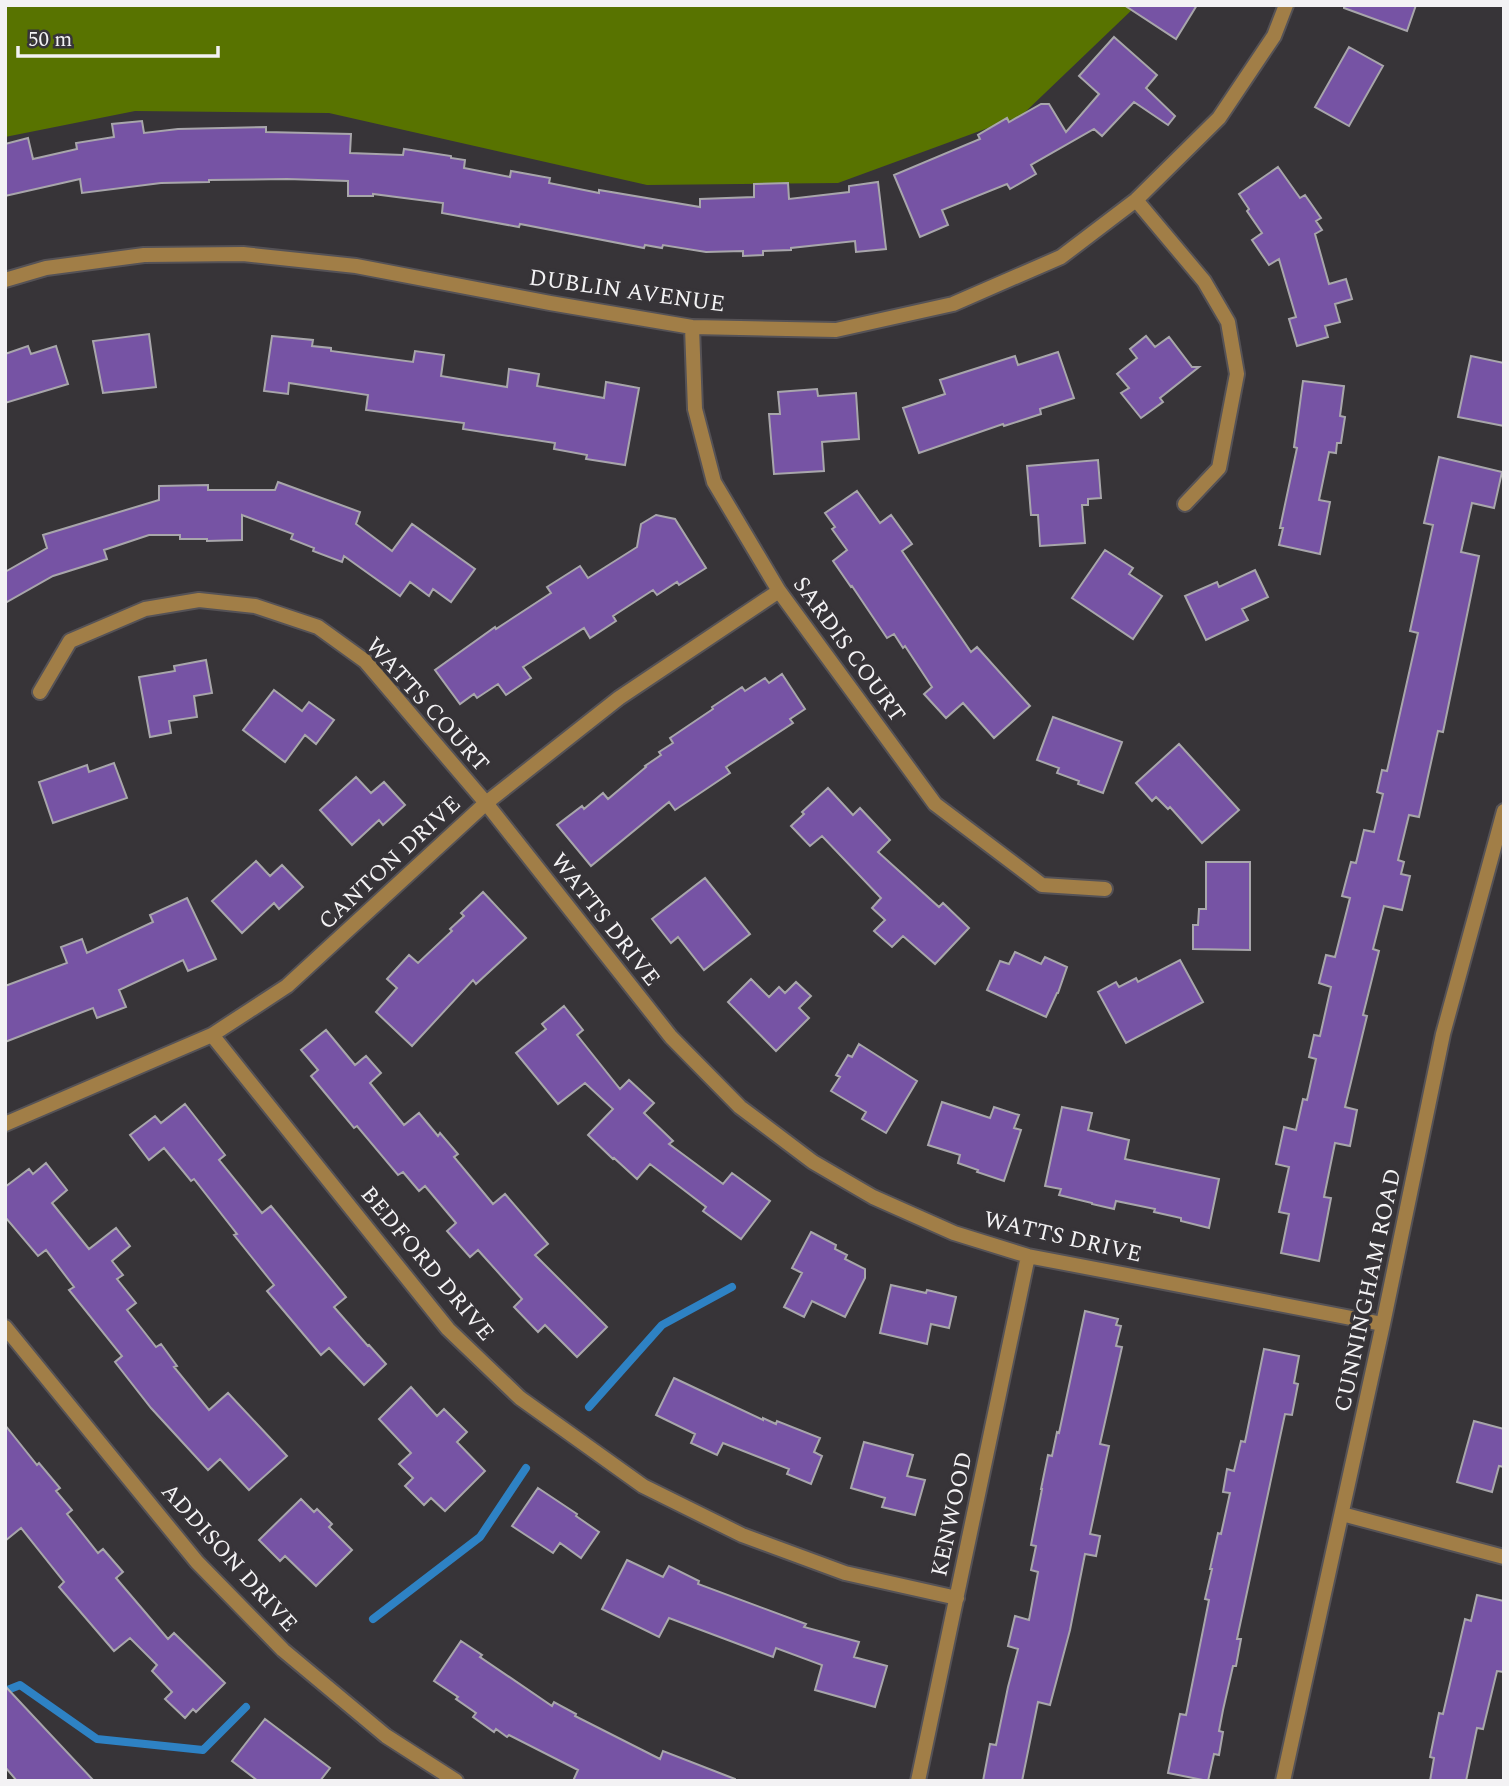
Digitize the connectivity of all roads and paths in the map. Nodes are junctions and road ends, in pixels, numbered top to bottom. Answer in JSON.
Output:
{"nodes":[{"id":1,"x":1286,"y":5,"type":"edge"},
{"id":2,"x":1136,"y":200,"type":"junction"},
{"id":3,"x":5,"y":280,"type":"edge"},
{"id":4,"x":692,"y":327,"type":"junction"},
{"id":5,"x":1185,"y":504,"type":"dead end"},
{"id":6,"x":779,"y":591,"type":"junction"},
{"id":7,"x":40,"y":692,"type":"dead end"},
{"id":8,"x":486,"y":803,"type":"junction"},
{"id":9,"x":1504,"y":811,"type":"edge"},
{"id":10,"x":1105,"y":889,"type":"dead end"},
{"id":11,"x":212,"y":1035,"type":"junction"},
{"id":12,"x":5,"y":1124,"type":"edge"},
{"id":13,"x":1028,"y":1256,"type":"junction"},
{"id":14,"x":1383,"y":1324,"type":"junction"},
{"id":15,"x":5,"y":1327,"type":"edge"},
{"id":16,"x":1342,"y":1514,"type":"junction"},
{"id":17,"x":1504,"y":1557,"type":"edge"},
{"id":18,"x":957,"y":1598,"type":"junction"},
{"id":19,"x":456,"y":1781,"type":"edge"},
{"id":20,"x":918,"y":1781,"type":"edge"},
{"id":21,"x":1283,"y":1781,"type":"edge"}],
"edges":[{"from":1,"to":2,"type":"street","name":"DUBLIN AVENUE"},
{"from":2,"to":4,"type":"street","name":"DUBLIN AVENUE"},
{"from":2,"to":5,"type":"street"},
{"from":3,"to":4,"type":"street","name":"DUBLIN AVENUE"},
{"from":4,"to":6,"type":"street","name":"SARDIS COURT"},
{"from":6,"to":8,"type":"street","name":"CANTON DRIVE"},
{"from":6,"to":10,"type":"street","name":"SARDIS COURT"},
{"from":7,"to":8,"type":"street","name":"WATTS COURT"},
{"from":8,"to":11,"type":"street","name":"CANTON DRIVE"},
{"from":8,"to":13,"type":"street","name":"WATTS DRIVE"},
{"from":9,"to":14,"type":"street","name":"CUNNINGHAM ROAD"},
{"from":11,"to":12,"type":"street","name":"CANTON DRIVE"},
{"from":11,"to":18,"type":"street","name":"BEDFORD DRIVE"},
{"from":13,"to":14,"type":"street","name":"WATTS DRIVE"},
{"from":13,"to":18,"type":"street","name":"KENWOOD"},
{"from":14,"to":16,"type":"street","name":"CUNNINGHAM ROAD"},
{"from":15,"to":19,"type":"street","name":"ADDISON DRIVE"},
{"from":16,"to":17,"type":"street"},
{"from":16,"to":21,"type":"street","name":"CUNNINGHAM ROAD"},
{"from":18,"to":20,"type":"street","name":"KENWOOD"}]}
